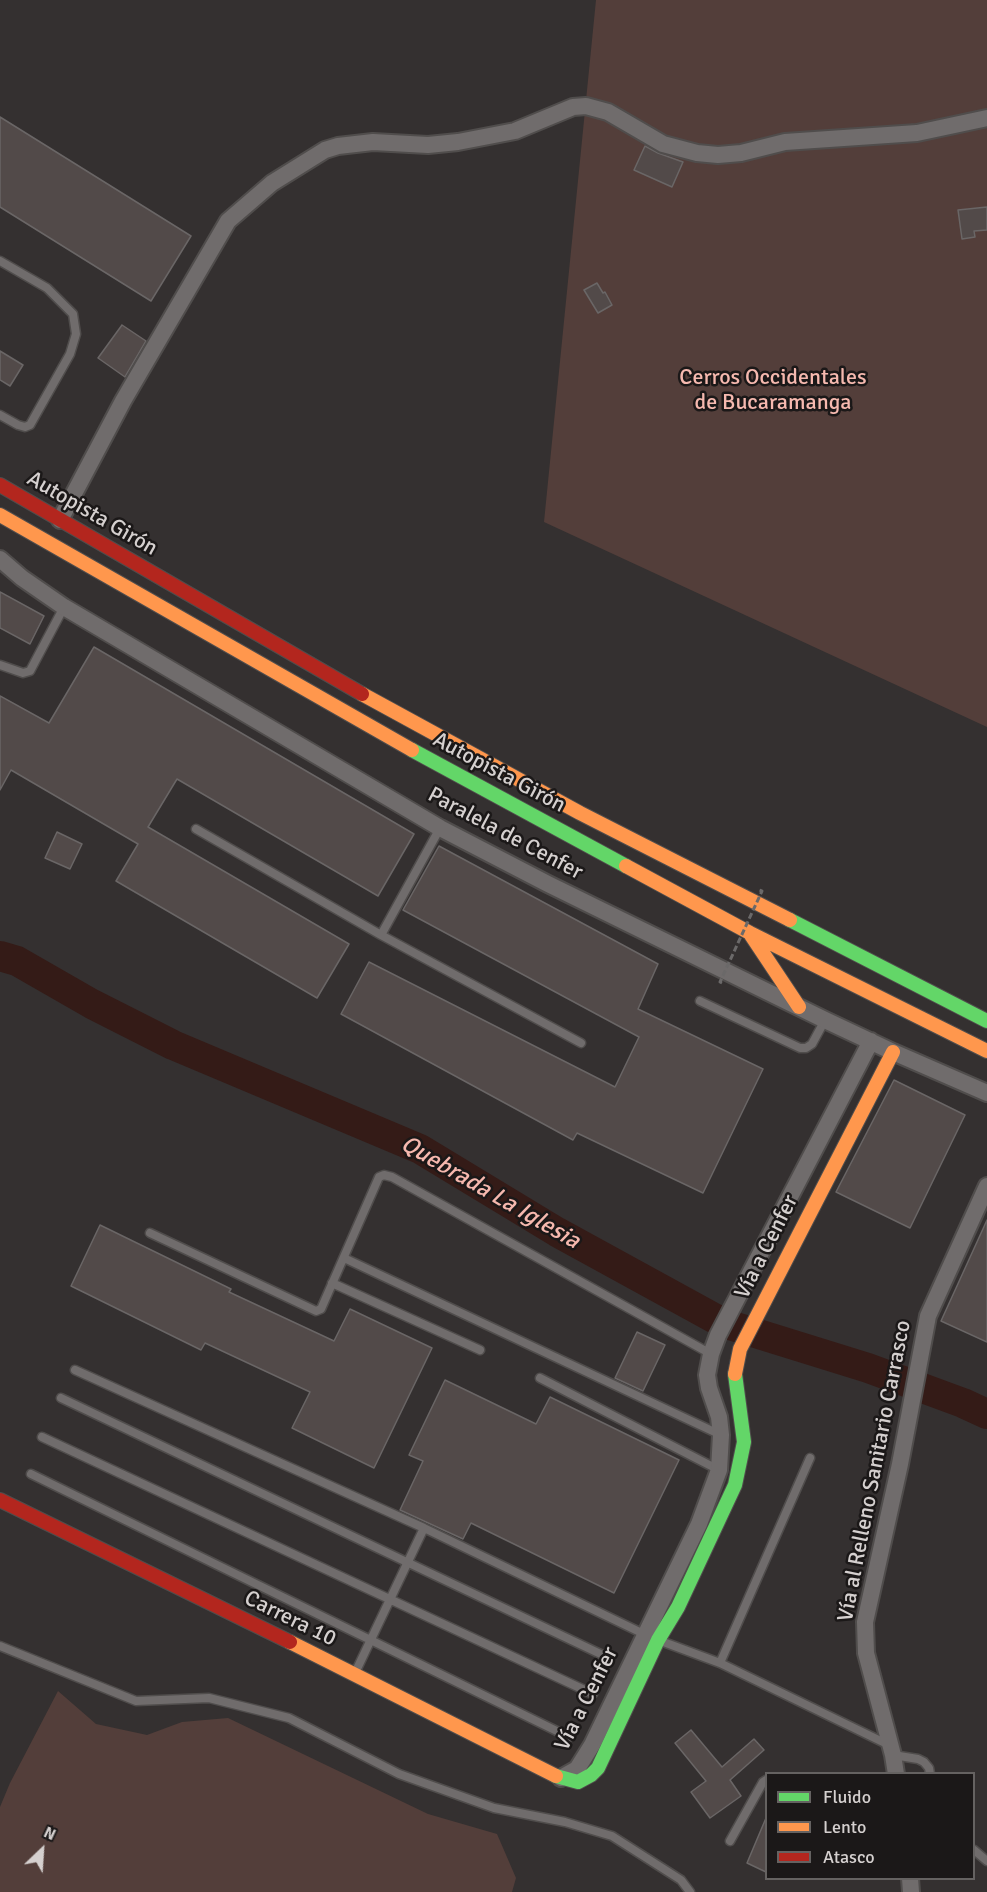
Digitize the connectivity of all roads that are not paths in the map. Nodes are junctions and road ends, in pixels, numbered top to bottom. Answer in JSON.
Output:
{"nodes":[{"id":1,"x":987,"y":118,"type":"edge"},
{"id":2,"x":0,"y":261,"type":"edge"},
{"id":3,"x":0,"y":415,"type":"edge"},
{"id":4,"x":0,"y":485,"type":"edge"},
{"id":5,"x":0,"y":514,"type":"edge"},
{"id":6,"x":60,"y":520,"type":"junction"},
{"id":7,"x":0,"y":559,"type":"edge"},
{"id":8,"x":0,"y":567,"type":"edge"},
{"id":9,"x":22,"y":578,"type":"junction"},
{"id":10,"x":64,"y":607,"type":"junction"},
{"id":11,"x":0,"y":665,"type":"edge"},
{"id":12,"x":440,"y":828,"type":"junction"},
{"id":13,"x":196,"y":829,"type":"dead end"},
{"id":14,"x":750,"y":933,"type":"junction"},
{"id":15,"x":381,"y":935,"type":"junction"},
{"id":16,"x":700,"y":1001,"type":"dead end"},
{"id":17,"x":799,"y":1007,"type":"junction"},
{"id":18,"x":825,"y":1020,"type":"junction"},
{"id":19,"x":987,"y":1021,"type":"edge"},
{"id":20,"x":871,"y":1041,"type":"junction"},
{"id":21,"x":581,"y":1043,"type":"dead end"},
{"id":22,"x":987,"y":1051,"type":"edge"},
{"id":23,"x":893,"y":1052,"type":"junction"},
{"id":24,"x":987,"y":1093,"type":"edge"},
{"id":25,"x":987,"y":1186,"type":"edge"},
{"id":26,"x":150,"y":1233,"type":"dead end"},
{"id":27,"x":344,"y":1258,"type":"junction"},
{"id":28,"x":332,"y":1283,"type":"junction"},
{"id":29,"x":480,"y":1350,"type":"dead end"},
{"id":30,"x":711,"y":1354,"type":"junction"},
{"id":31,"x":75,"y":1370,"type":"dead end"},
{"id":32,"x":540,"y":1378,"type":"dead end"},
{"id":33,"x":61,"y":1398,"type":"dead end"},
{"id":34,"x":721,"y":1435,"type":"junction"},
{"id":35,"x":42,"y":1437,"type":"dead end"},
{"id":36,"x":810,"y":1458,"type":"dead end"},
{"id":37,"x":719,"y":1470,"type":"junction"},
{"id":38,"x":32,"y":1474,"type":"dead end"},
{"id":39,"x":0,"y":1500,"type":"edge"},
{"id":40,"x":424,"y":1528,"type":"junction"},
{"id":41,"x":407,"y":1561,"type":"junction"},
{"id":42,"x":390,"y":1598,"type":"junction"},
{"id":43,"x":651,"y":1637,"type":"junction"},
{"id":44,"x":370,"y":1640,"type":"junction"},
{"id":45,"x":0,"y":1646,"type":"edge"},
{"id":46,"x":609,"y":1658,"type":"dead end"},
{"id":47,"x":720,"y":1663,"type":"junction"},
{"id":48,"x":355,"y":1674,"type":"junction"},
{"id":49,"x":593,"y":1694,"type":"dead end"},
{"id":50,"x":569,"y":1737,"type":"dead end"},
{"id":51,"x":892,"y":1750,"type":"junction"},
{"id":52,"x":896,"y":1772,"type":"edge"},
{"id":53,"x":930,"y":1772,"type":"edge"},
{"id":54,"x":561,"y":1778,"type":"joint"},
{"id":55,"x":765,"y":1781,"type":"edge"},
{"id":56,"x":730,"y":1841,"type":"dead end"},
{"id":57,"x":975,"y":1851,"type":"edge"},
{"id":58,"x":987,"y":1861,"type":"edge"},
{"id":59,"x":690,"y":1892,"type":"edge"}],
"edges":[{"from":1,"to":6,"type":"street"},
{"from":2,"to":3,"type":"lane"},
{"from":4,"to":6,"type":"main road","name":"Autopista Girón"},
{"from":5,"to":14,"type":"main road","name":"Autopista Girón"},
{"from":6,"to":19,"type":"main road","name":"Autopista Girón"},
{"from":7,"to":9,"type":"street","name":"Paralela de Cenfer"},
{"from":8,"to":9,"type":"lane","name":"Paralela de Cenfer"},
{"from":9,"to":10,"type":"street","name":"Paralela de Cenfer"},
{"from":10,"to":11,"type":"lane"},
{"from":10,"to":12,"type":"street","name":"Paralela de Cenfer"},
{"from":12,"to":15,"type":"lane"},
{"from":12,"to":17,"type":"street","name":"Paralela de Cenfer"},
{"from":13,"to":15,"type":"lane"},
{"from":14,"to":17,"type":"main road"},
{"from":14,"to":22,"type":"main road","name":"Autopista Girón"},
{"from":15,"to":21,"type":"lane"},
{"from":16,"to":18,"type":"lane"},
{"from":17,"to":18,"type":"street","name":"Paralela de Cenfer"},
{"from":18,"to":20,"type":"street","name":"Paralela de Cenfer"},
{"from":20,"to":23,"type":"street","name":"Paralela de Cenfer"},
{"from":20,"to":30,"type":"street","name":"Vía a Cenfer"},
{"from":23,"to":24,"type":"street","name":"Paralela de Cenfer"},
{"from":23,"to":43,"type":"main road","name":"Vía a Cenfer"},
{"from":25,"to":51,"type":"street","name":"Vía al Relleno Sanitario Carrasco"},
{"from":26,"to":28,"type":"lane"},
{"from":27,"to":28,"type":"lane"},
{"from":27,"to":30,"type":"lane"},
{"from":27,"to":34,"type":"lane"},
{"from":28,"to":29,"type":"lane"},
{"from":30,"to":34,"type":"street","name":"Vía a Cenfer"},
{"from":31,"to":40,"type":"lane"},
{"from":32,"to":37,"type":"lane"},
{"from":33,"to":41,"type":"lane"},
{"from":34,"to":37,"type":"street","name":"Vía a Cenfer"},
{"from":35,"to":42,"type":"lane"},
{"from":36,"to":47,"type":"lane"},
{"from":37,"to":43,"type":"street","name":"Vía a Cenfer"},
{"from":38,"to":44,"type":"lane"},
{"from":39,"to":48,"type":"main road","name":"Carrera 10"},
{"from":40,"to":41,"type":"lane"},
{"from":40,"to":43,"type":"lane"},
{"from":41,"to":42,"type":"lane"},
{"from":41,"to":46,"type":"lane"},
{"from":42,"to":44,"type":"lane"},
{"from":42,"to":49,"type":"lane"},
{"from":43,"to":47,"type":"lane"},
{"from":43,"to":54,"type":"street","name":"Vía a Cenfer"},
{"from":44,"to":48,"type":"lane"},
{"from":44,"to":50,"type":"lane"},
{"from":45,"to":59,"type":"lane"},
{"from":47,"to":51,"type":"lane"},
{"from":48,"to":54,"type":"main road","name":"Carrera 10"},
{"from":51,"to":52,"type":"street","name":"Vía al Relleno Sanitario Carrasco"},
{"from":51,"to":53,"type":"lane"},
{"from":55,"to":56,"type":"lane"},
{"from":57,"to":58,"type":"lane"}]}
